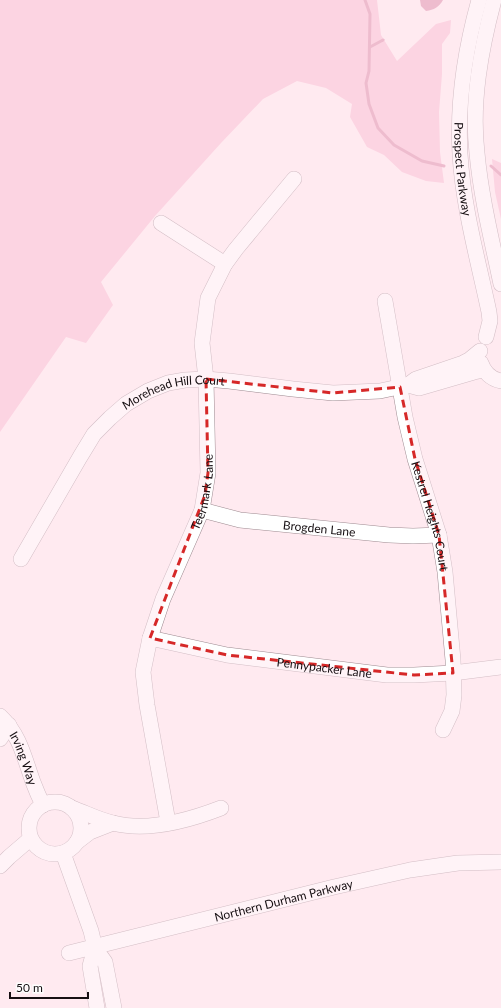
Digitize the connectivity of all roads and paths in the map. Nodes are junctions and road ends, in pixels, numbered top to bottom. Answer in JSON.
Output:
{"nodes":[{"id":1,"x":479,"y":0,"type":"edge"},
{"id":2,"x":494,"y":0,"type":"edge"},
{"id":3,"x":294,"y":179,"type":"dead end"},
{"id":4,"x":161,"y":223,"type":"dead end"},
{"id":5,"x":225,"y":264,"type":"junction"},
{"id":6,"x":501,"y":284,"type":"edge"},
{"id":7,"x":385,"y":301,"type":"dead end"},
{"id":8,"x":501,"y":328,"type":"edge"},
{"id":9,"x":483,"y":344,"type":"junction"},
{"id":10,"x":484,"y":370,"type":"junction"},
{"id":11,"x":206,"y":379,"type":"junction"},
{"id":12,"x":500,"y":382,"type":"edge"},
{"id":13,"x":404,"y":386,"type":"junction"},
{"id":14,"x":202,"y":510,"type":"junction"},
{"id":15,"x":439,"y":535,"type":"junction"},
{"id":16,"x":21,"y":559,"type":"dead end"},
{"id":17,"x":150,"y":638,"type":"junction"},
{"id":18,"x":501,"y":667,"type":"edge"},
{"id":19,"x":453,"y":673,"type":"junction"},
{"id":20,"x":5,"y":720,"type":"edge"},
{"id":21,"x":443,"y":730,"type":"dead end"},
{"id":22,"x":0,"y":739,"type":"edge"},
{"id":23,"x":43,"y":805,"type":"junction"},
{"id":24,"x":72,"y":808,"type":"junction"},
{"id":25,"x":221,"y":808,"type":"dead end"},
{"id":26,"x":168,"y":822,"type":"junction"},
{"id":27,"x":112,"y":824,"type":"junction"},
{"id":28,"x":30,"y":839,"type":"junction"},
{"id":29,"x":77,"y":842,"type":"junction"},
{"id":30,"x":63,"y":853,"type":"junction"},
{"id":31,"x":501,"y":862,"type":"edge"},
{"id":32,"x":0,"y":866,"type":"edge"},
{"id":33,"x":95,"y":948,"type":"junction"},
{"id":34,"x":69,"y":953,"type":"dead end"},
{"id":35,"x":97,"y":1008,"type":"edge"},
{"id":36,"x":114,"y":1008,"type":"edge"}],
"edges":[{"from":1,"to":9,"type":"street","name":"Prospect Parkway"},
{"from":2,"to":6,"type":"street","name":"Prospect Parkway"},
{"from":3,"to":5,"type":"street","name":"Teermark Lane"},
{"from":4,"to":5,"type":"street"},
{"from":5,"to":11,"type":"street","name":"Teermark Lane"},
{"from":7,"to":13,"type":"street","name":"Kestrel Heights Court"},
{"from":8,"to":9,"type":"street"},
{"from":9,"to":10,"type":"street","name":"Prospect Parkway"},
{"from":9,"to":13,"type":"street","name":"Morehead Hill Court"},
{"from":10,"to":12,"type":"street"},
{"from":10,"to":13,"type":"street","name":"Morehead Hill Court"},
{"from":11,"to":13,"type":"street","name":"Morehead Hill Court"},
{"from":11,"to":14,"type":"street","name":"Teermark Lane"},
{"from":11,"to":16,"type":"street","name":"Morehead Hill Court"},
{"from":13,"to":15,"type":"street","name":"Kestrel Heights Court"},
{"from":14,"to":15,"type":"street","name":"Brogden Lane"},
{"from":14,"to":17,"type":"street","name":"Teermark Lane"},
{"from":15,"to":19,"type":"street","name":"Kestrel Heights Court"},
{"from":17,"to":19,"type":"street","name":"Pennypacker Lane"},
{"from":17,"to":26,"type":"street","name":"Teermark Lane"},
{"from":18,"to":19,"type":"street","name":"Pennypacker Lane"},
{"from":19,"to":21,"type":"street","name":"Kestrel Heights Court"},
{"from":20,"to":22,"type":"street"},
{"from":20,"to":23,"type":"street","name":"Irving Way"},
{"from":23,"to":24,"type":"street"},
{"from":23,"to":28,"type":"street"},
{"from":24,"to":27,"type":"street"},
{"from":24,"to":29,"type":"street"},
{"from":25,"to":26,"type":"street"},
{"from":26,"to":27,"type":"street"},
{"from":27,"to":29,"type":"street"},
{"from":28,"to":30,"type":"street"},
{"from":28,"to":32,"type":"street"},
{"from":29,"to":30,"type":"street"},
{"from":30,"to":33,"type":"street"},
{"from":31,"to":33,"type":"street","name":"Northern Durham Parkway"},
{"from":33,"to":34,"type":"street","name":"Northern Durham Parkway"},
{"from":33,"to":35,"type":"street"},
{"from":33,"to":36,"type":"street"}]}
